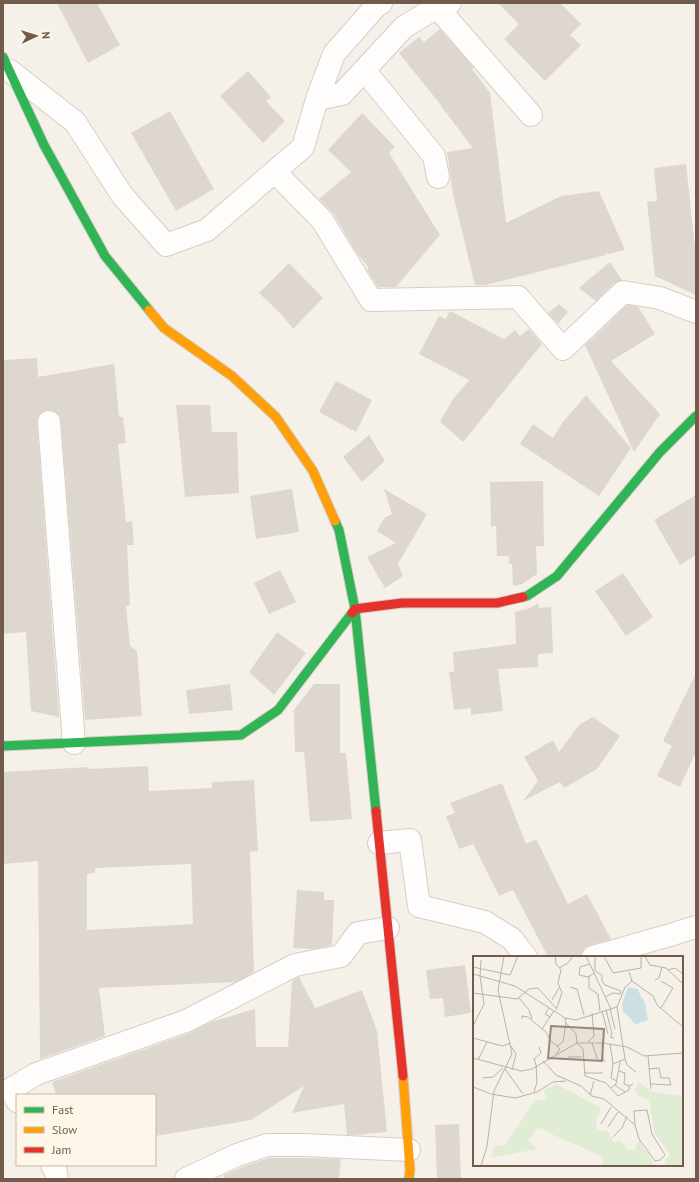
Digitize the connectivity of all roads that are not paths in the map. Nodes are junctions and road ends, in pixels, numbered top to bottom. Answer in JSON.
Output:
{"nodes":[{"id":1,"x":381,"y":3,"type":"edge"},
{"id":2,"x":444,"y":5,"type":"edge"},
{"id":3,"x":6,"y":64,"type":"edge"},
{"id":4,"x":364,"y":70,"type":"junction"},
{"id":5,"x":317,"y":99,"type":"junction"},
{"id":6,"x":532,"y":115,"type":"dead end"},
{"id":7,"x":276,"y":172,"type":"junction"},
{"id":8,"x":438,"y":177,"type":"dead end"},
{"id":9,"x":696,"y":312,"type":"edge"},
{"id":10,"x":696,"y":416,"type":"edge"},
{"id":11,"x":49,"y":422,"type":"dead end"},
{"id":12,"x":355,"y":609,"type":"junction"},
{"id":13,"x":74,"y":743,"type":"junction"},
{"id":14,"x":3,"y":746,"type":"edge"},
{"id":15,"x":379,"y":844,"type":"junction"},
{"id":16,"x":696,"y":927,"type":"edge"},
{"id":17,"x":388,"y":928,"type":"junction"},
{"id":18,"x":525,"y":956,"type":"edge"},
{"id":19,"x":596,"y":956,"type":"edge"},
{"id":20,"x":16,"y":1099,"type":"edge"},
{"id":21,"x":409,"y":1150,"type":"junction"},
{"id":22,"x":53,"y":1166,"type":"edge"},
{"id":23,"x":57,"y":1179,"type":"edge"},
{"id":24,"x":186,"y":1179,"type":"edge"},
{"id":25,"x":408,"y":1179,"type":"edge"}],
"edges":[{"from":1,"to":5,"type":"street"},
{"from":2,"to":4,"type":"street"},
{"from":2,"to":6,"type":"street"},
{"from":3,"to":7,"type":"street"},
{"from":3,"to":12,"type":"street"},
{"from":4,"to":5,"type":"street"},
{"from":4,"to":8,"type":"street"},
{"from":5,"to":7,"type":"street"},
{"from":7,"to":9,"type":"street"},
{"from":10,"to":12,"type":"street"},
{"from":11,"to":13,"type":"street"},
{"from":12,"to":13,"type":"street"},
{"from":12,"to":15,"type":"street"},
{"from":13,"to":14,"type":"street"},
{"from":15,"to":17,"type":"street"},
{"from":15,"to":18,"type":"street"},
{"from":16,"to":19,"type":"street"},
{"from":17,"to":20,"type":"street"},
{"from":17,"to":21,"type":"street"},
{"from":21,"to":24,"type":"street"},
{"from":21,"to":25,"type":"street"},
{"from":22,"to":23,"type":"street"}]}
